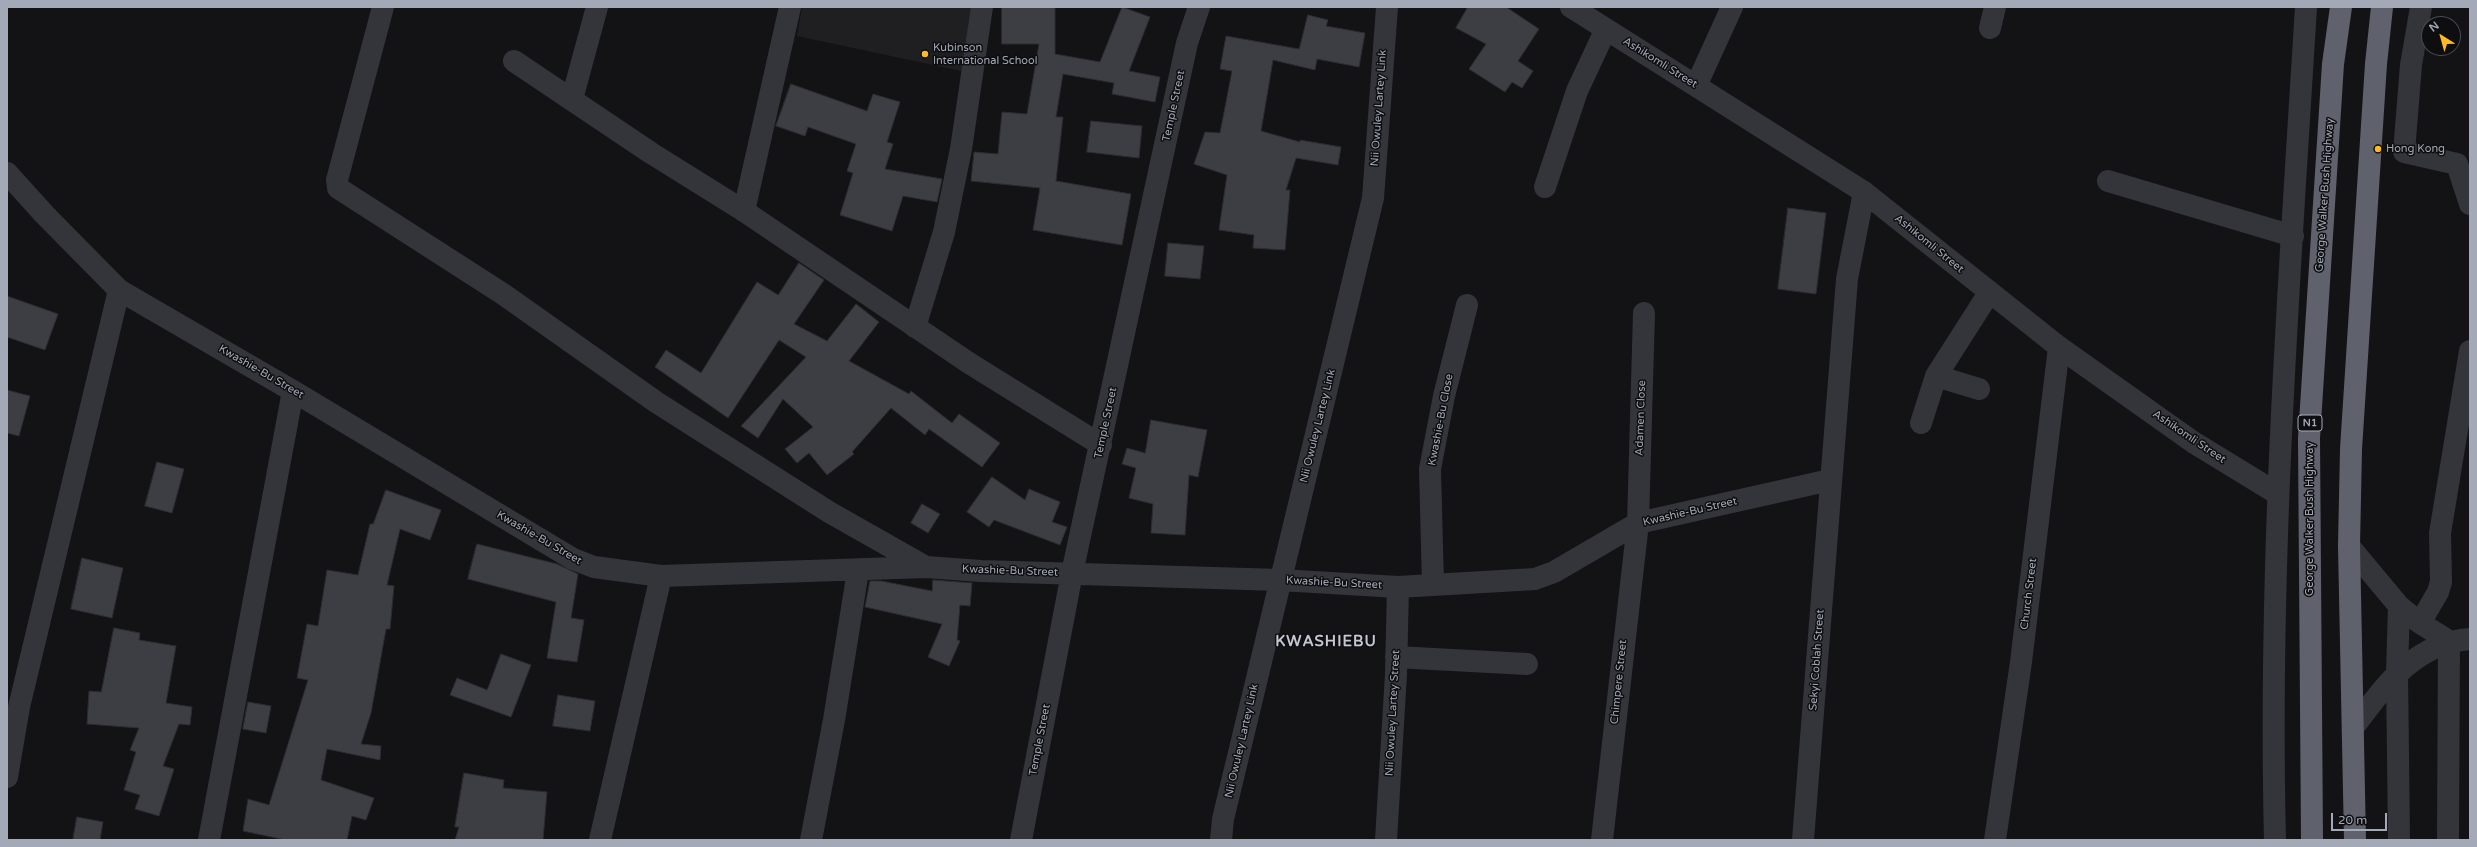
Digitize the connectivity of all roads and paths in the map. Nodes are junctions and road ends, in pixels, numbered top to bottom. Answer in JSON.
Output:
{"nodes":[{"id":1,"x":383,"y":7,"type":"edge"},
{"id":2,"x":597,"y":7,"type":"edge"},
{"id":3,"x":790,"y":7,"type":"edge"},
{"id":4,"x":982,"y":7,"type":"edge"},
{"id":5,"x":1198,"y":7,"type":"edge"},
{"id":6,"x":1387,"y":7,"type":"edge"},
{"id":7,"x":1571,"y":7,"type":"edge"},
{"id":8,"x":1732,"y":7,"type":"edge"},
{"id":9,"x":1995,"y":7,"type":"edge"},
{"id":10,"x":2306,"y":7,"type":"edge"},
{"id":11,"x":2341,"y":7,"type":"edge"},
{"id":12,"x":2382,"y":7,"type":"edge"},
{"id":13,"x":2421,"y":7,"type":"edge"},
{"id":14,"x":1990,"y":28,"type":"dead end"},
{"id":15,"x":1606,"y":29,"type":"junction"},
{"id":16,"x":514,"y":61,"type":"dead end"},
{"id":17,"x":1696,"y":86,"type":"junction"},
{"id":18,"x":572,"y":99,"type":"junction"},
{"id":19,"x":7,"y":173,"type":"edge"},
{"id":20,"x":2108,"y":181,"type":"dead end"},
{"id":21,"x":2468,"y":186,"type":"edge"},
{"id":22,"x":1545,"y":187,"type":"dead end"},
{"id":23,"x":1864,"y":192,"type":"junction"},
{"id":24,"x":744,"y":211,"type":"junction"},
{"id":25,"x":2293,"y":236,"type":"junction"},
{"id":26,"x":119,"y":290,"type":"junction"},
{"id":27,"x":1989,"y":293,"type":"junction"},
{"id":28,"x":1466,"y":305,"type":"dead end"},
{"id":29,"x":1644,"y":313,"type":"dead end"},
{"id":30,"x":915,"y":328,"type":"junction"},
{"id":31,"x":2059,"y":347,"type":"junction"},
{"id":32,"x":2470,"y":351,"type":"edge"},
{"id":33,"x":1936,"y":376,"type":"junction"},
{"id":34,"x":1979,"y":389,"type":"dead end"},
{"id":35,"x":293,"y":391,"type":"junction"},
{"id":36,"x":1921,"y":423,"type":"dead end"},
{"id":37,"x":1101,"y":445,"type":"junction"},
{"id":38,"x":1830,"y":480,"type":"junction"},
{"id":39,"x":2278,"y":494,"type":"junction"},
{"id":40,"x":1638,"y":523,"type":"junction"},
{"id":41,"x":2349,"y":546,"type":"junction"},
{"id":42,"x":926,"y":567,"type":"junction"},
{"id":43,"x":858,"y":570,"type":"junction"},
{"id":44,"x":1072,"y":573,"type":"junction"},
{"id":45,"x":661,"y":576,"type":"junction"},
{"id":46,"x":1280,"y":580,"type":"junction"},
{"id":47,"x":1433,"y":585,"type":"junction"},
{"id":48,"x":1398,"y":587,"type":"junction"},
{"id":49,"x":2399,"y":606,"type":"junction"},
{"id":50,"x":2420,"y":623,"type":"junction"},
{"id":51,"x":2460,"y":640,"type":"edge"},
{"id":52,"x":1396,"y":657,"type":"junction"},
{"id":53,"x":1527,"y":664,"type":"dead end"},
{"id":54,"x":2397,"y":672,"type":"junction"},
{"id":55,"x":2354,"y":728,"type":"junction"},
{"id":56,"x":7,"y":778,"type":"edge"},
{"id":57,"x":209,"y":840,"type":"edge"},
{"id":58,"x":600,"y":840,"type":"edge"},
{"id":59,"x":811,"y":840,"type":"edge"},
{"id":60,"x":1021,"y":840,"type":"edge"},
{"id":61,"x":1221,"y":840,"type":"edge"},
{"id":62,"x":1386,"y":840,"type":"edge"},
{"id":63,"x":1602,"y":840,"type":"edge"},
{"id":64,"x":1803,"y":840,"type":"edge"},
{"id":65,"x":1995,"y":840,"type":"edge"},
{"id":66,"x":2275,"y":840,"type":"edge"},
{"id":67,"x":2312,"y":840,"type":"edge"},
{"id":68,"x":2355,"y":840,"type":"edge"},
{"id":69,"x":2399,"y":840,"type":"edge"},
{"id":70,"x":2448,"y":840,"type":"edge"}],
"edges":[{"from":1,"to":42,"type":"street"},
{"from":2,"to":18,"type":"street"},
{"from":3,"to":24,"type":"street"},
{"from":4,"to":30,"type":"street"},
{"from":5,"to":37,"type":"street","name":"Temple Street"},
{"from":6,"to":46,"type":"street","name":"Nii Owuley Lartey Link"},
{"from":7,"to":15,"type":"street","name":"Ashikomli Street"},
{"from":8,"to":17,"type":"street"},
{"from":9,"to":14,"type":"street"},
{"from":10,"to":25,"type":"street"},
{"from":11,"to":67,"type":"highway","name":"George Walker Bush Highway","number":"N1"},
{"from":12,"to":41,"type":"highway"},
{"from":13,"to":21,"type":"street"},
{"from":15,"to":17,"type":"street","name":"Ashikomli Street"},
{"from":15,"to":22,"type":"street"},
{"from":16,"to":18,"type":"street"},
{"from":17,"to":23,"type":"street","name":"Ashikomli Street"},
{"from":18,"to":24,"type":"street"},
{"from":19,"to":26,"type":"street","name":"Kwashie-Bu Street"},
{"from":20,"to":25,"type":"street"},
{"from":23,"to":27,"type":"street","name":"Ashikomli Street"},
{"from":23,"to":38,"type":"street"},
{"from":24,"to":30,"type":"street"},
{"from":25,"to":39,"type":"street"},
{"from":26,"to":35,"type":"street","name":"Kwashie-Bu Street"},
{"from":26,"to":56,"type":"street"},
{"from":27,"to":31,"type":"street","name":"Ashikomli Street"},
{"from":27,"to":33,"type":"street"},
{"from":28,"to":47,"type":"street","name":"Kwashie-Bu Close"},
{"from":29,"to":40,"type":"street","name":"Adamen Close"},
{"from":30,"to":37,"type":"street"},
{"from":31,"to":39,"type":"street","name":"Ashikomli Street"},
{"from":31,"to":65,"type":"street","name":"Church Street"},
{"from":32,"to":50,"type":"street"},
{"from":33,"to":34,"type":"street"},
{"from":33,"to":36,"type":"street"},
{"from":35,"to":45,"type":"street","name":"Kwashie-Bu Street"},
{"from":35,"to":57,"type":"street"},
{"from":37,"to":44,"type":"street","name":"Temple Street"},
{"from":38,"to":40,"type":"street","name":"Kwashie-Bu Street"},
{"from":38,"to":64,"type":"street","name":"Sekyi Coblah Street"},
{"from":39,"to":66,"type":"street"},
{"from":40,"to":47,"type":"street","name":"Kwashie-Bu Street"},
{"from":40,"to":63,"type":"street","name":"Chimpere Street"},
{"from":41,"to":49,"type":"street"},
{"from":41,"to":55,"type":"highway"},
{"from":42,"to":43,"type":"street","name":"Kwashie-Bu Street"},
{"from":42,"to":44,"type":"street","name":"Kwashie-Bu Street"},
{"from":43,"to":45,"type":"street","name":"Kwashie-Bu Street"},
{"from":43,"to":59,"type":"street"},
{"from":44,"to":46,"type":"street","name":"Kwashie-Bu Street"},
{"from":44,"to":60,"type":"street","name":"Temple Street"},
{"from":45,"to":58,"type":"street"},
{"from":46,"to":48,"type":"street","name":"Kwashie-Bu Street"},
{"from":46,"to":61,"type":"street","name":"Nii Owuley Lartey Link"},
{"from":47,"to":48,"type":"street","name":"Kwashie-Bu Street"},
{"from":48,"to":52,"type":"street","name":"Nii Owuley Lartey Street"},
{"from":49,"to":50,"type":"street"},
{"from":49,"to":54,"type":"street"},
{"from":50,"to":51,"type":"street"},
{"from":51,"to":54,"type":"street"},
{"from":51,"to":70,"type":"street"},
{"from":52,"to":53,"type":"street"},
{"from":52,"to":62,"type":"street","name":"Nii Owuley Lartey Street"},
{"from":54,"to":55,"type":"street"},
{"from":54,"to":69,"type":"street"},
{"from":55,"to":68,"type":"highway"}]}
